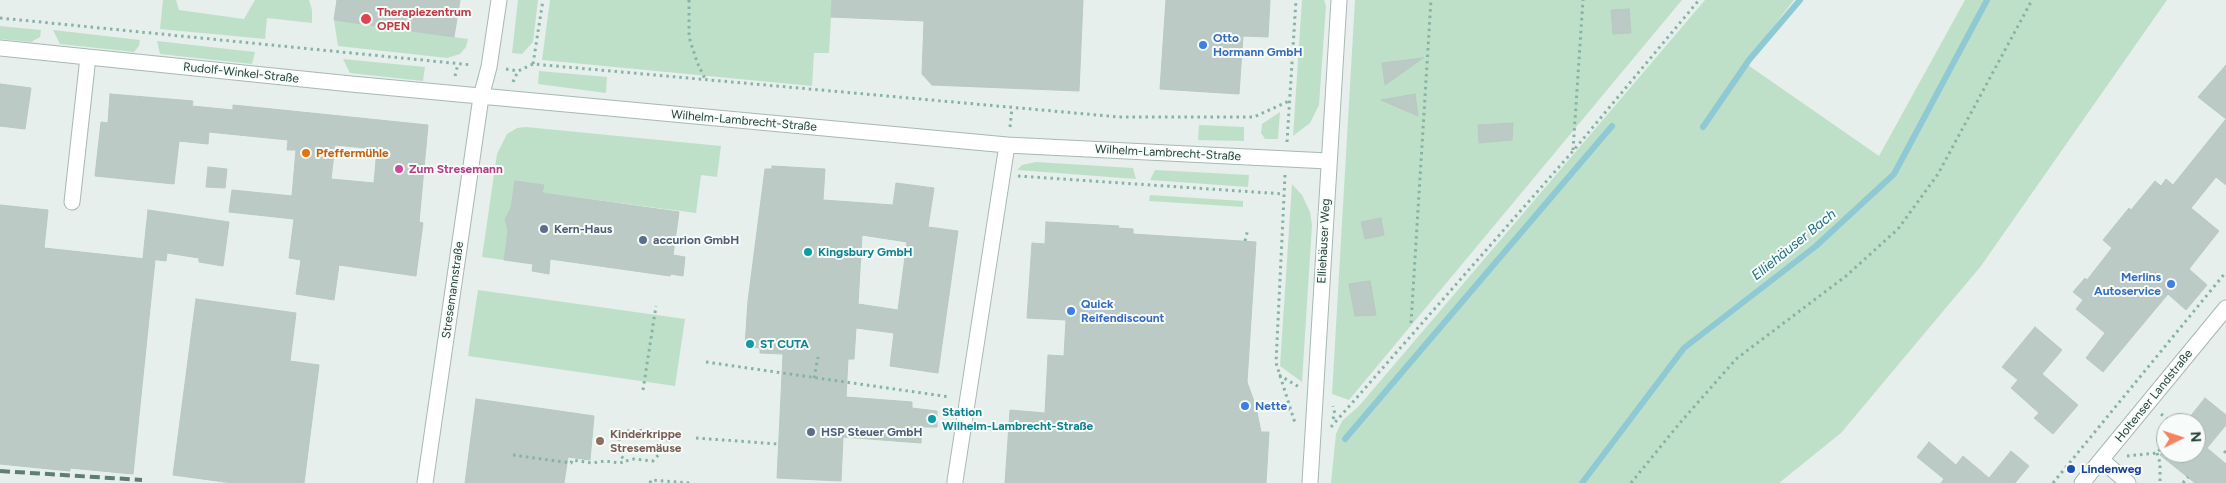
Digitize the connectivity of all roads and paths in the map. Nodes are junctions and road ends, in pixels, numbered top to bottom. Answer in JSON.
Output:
{"nodes":[{"id":1,"x":499,"y":0,"type":"edge"},
{"id":2,"x":543,"y":0,"type":"edge"},
{"id":3,"x":689,"y":0,"type":"edge"},
{"id":4,"x":1296,"y":0,"type":"edge"},
{"id":5,"x":1339,"y":0,"type":"edge"},
{"id":6,"x":1431,"y":0,"type":"edge"},
{"id":7,"x":1583,"y":0,"type":"edge"},
{"id":8,"x":1699,"y":0,"type":"edge"},
{"id":9,"x":2032,"y":0,"type":"edge"},
{"id":10,"x":0,"y":18,"type":"edge"},
{"id":11,"x":0,"y":48,"type":"edge"},
{"id":12,"x":88,"y":57,"type":"junction"},
{"id":13,"x":533,"y":64,"type":"junction"},
{"id":14,"x":489,"y":67,"type":"junction"},
{"id":15,"x":706,"y":81,"type":"junction"},
{"id":16,"x":481,"y":97,"type":"junction"},
{"id":17,"x":504,"y":98,"type":"junction"},
{"id":18,"x":1289,"y":101,"type":"junction"},
{"id":19,"x":1007,"y":145,"type":"junction"},
{"id":20,"x":1573,"y":151,"type":"junction"},
{"id":21,"x":1286,"y":159,"type":"junction"},
{"id":22,"x":1328,"y":161,"type":"junction"},
{"id":23,"x":1003,"y":175,"type":"junction"},
{"id":24,"x":1284,"y":194,"type":"junction"},
{"id":25,"x":72,"y":202,"type":"dead end"},
{"id":26,"x":1248,"y":229,"type":"dead end"},
{"id":27,"x":1245,"y":241,"type":"dead end"},
{"id":28,"x":2226,"y":272,"type":"edge"},
{"id":29,"x":656,"y":306,"type":"dead end"},
{"id":30,"x":2226,"y":308,"type":"edge"},
{"id":31,"x":1410,"y":323,"type":"dead end"},
{"id":32,"x":818,"y":357,"type":"dead end"},
{"id":33,"x":706,"y":362,"type":"dead end"},
{"id":34,"x":814,"y":378,"type":"junction"},
{"id":35,"x":643,"y":390,"type":"dead end"},
{"id":36,"x":968,"y":399,"type":"junction"},
{"id":37,"x":1256,"y":407,"type":"dead end"},
{"id":38,"x":1290,"y":409,"type":"junction"},
{"id":39,"x":1297,"y":430,"type":"dead end"},
{"id":40,"x":1328,"y":431,"type":"dead end"},
{"id":41,"x":696,"y":438,"type":"dead end"},
{"id":42,"x":778,"y":444,"type":"dead end"},
{"id":43,"x":2156,"y":453,"type":"edge"},
{"id":44,"x":513,"y":455,"type":"dead end"},
{"id":45,"x":2126,"y":456,"type":"dead end"},
{"id":46,"x":2102,"y":460,"type":"junction"},
{"id":47,"x":626,"y":461,"type":"junction"},
{"id":48,"x":2160,"y":463,"type":"edge"},
{"id":49,"x":2188,"y":477,"type":"dead end"},
{"id":50,"x":955,"y":481,"type":"dead end"},
{"id":51,"x":425,"y":483,"type":"edge"},
{"id":52,"x":650,"y":483,"type":"edge"},
{"id":53,"x":690,"y":483,"type":"edge"},
{"id":54,"x":1310,"y":483,"type":"edge"},
{"id":55,"x":1631,"y":483,"type":"edge"},
{"id":56,"x":2053,"y":483,"type":"edge"},
{"id":57,"x":2082,"y":483,"type":"edge"},
{"id":58,"x":2128,"y":483,"type":"edge"},
{"id":59,"x":2160,"y":483,"type":"edge"},
{"id":60,"x":2183,"y":483,"type":"edge"}],
"edges":[{"from":1,"to":14,"type":"street","name":"Stresemannstraße"},
{"from":2,"to":13,"type":"path"},
{"from":3,"to":15,"type":"path"},
{"from":4,"to":18,"type":"path"},
{"from":5,"to":22,"type":"street","name":"Elliehäuser Weg"},
{"from":6,"to":31,"type":"path"},
{"from":7,"to":20,"type":"path"},
{"from":8,"to":20,"type":"path"},
{"from":9,"to":55,"type":"path"},
{"from":10,"to":14,"type":"path"},
{"from":11,"to":12,"type":"street","name":"Rudolf-Winkel-Straße"},
{"from":12,"to":16,"type":"street","name":"Rudolf-Winkel-Straße"},
{"from":12,"to":25,"type":"street"},
{"from":13,"to":15,"type":"path"},
{"from":13,"to":17,"type":"path"},
{"from":14,"to":16,"type":"street","name":"Stresemannstraße"},
{"from":15,"to":18,"type":"path"},
{"from":16,"to":17,"type":"street","name":"Wilhelm-Lambrecht-Straße"},
{"from":16,"to":51,"type":"street","name":"Stresemannstraße"},
{"from":17,"to":19,"type":"street","name":"Wilhelm-Lambrecht-Straße"},
{"from":18,"to":21,"type":"path"},
{"from":19,"to":21,"type":"street","name":"Wilhelm-Lambrecht-Straße"},
{"from":19,"to":23,"type":"street"},
{"from":20,"to":40,"type":"path"},
{"from":21,"to":22,"type":"street","name":"Wilhelm-Lambrecht-Straße"},
{"from":21,"to":24,"type":"path"},
{"from":22,"to":54,"type":"street","name":"Elliehäuser Weg"},
{"from":23,"to":24,"type":"path"},
{"from":23,"to":36,"type":"street"},
{"from":24,"to":38,"type":"path"},
{"from":26,"to":27,"type":"path"},
{"from":28,"to":56,"type":"path"},
{"from":29,"to":35,"type":"path"},
{"from":30,"to":46,"type":"street","name":"Holtenser Landstraße"},
{"from":32,"to":34,"type":"path"},
{"from":33,"to":34,"type":"path"},
{"from":34,"to":36,"type":"path"},
{"from":36,"to":50,"type":"street"},
{"from":37,"to":38,"type":"path"},
{"from":38,"to":39,"type":"path"},
{"from":41,"to":42,"type":"path"},
{"from":43,"to":45,"type":"path"},
{"from":44,"to":47,"type":"path"},
{"from":46,"to":57,"type":"street","name":"Holtenser Landstraße"},
{"from":46,"to":58,"type":"street"},
{"from":47,"to":47,"type":"path"},
{"from":48,"to":59,"type":"path"},
{"from":49,"to":60,"type":"path"},
{"from":52,"to":53,"type":"path"}]}
